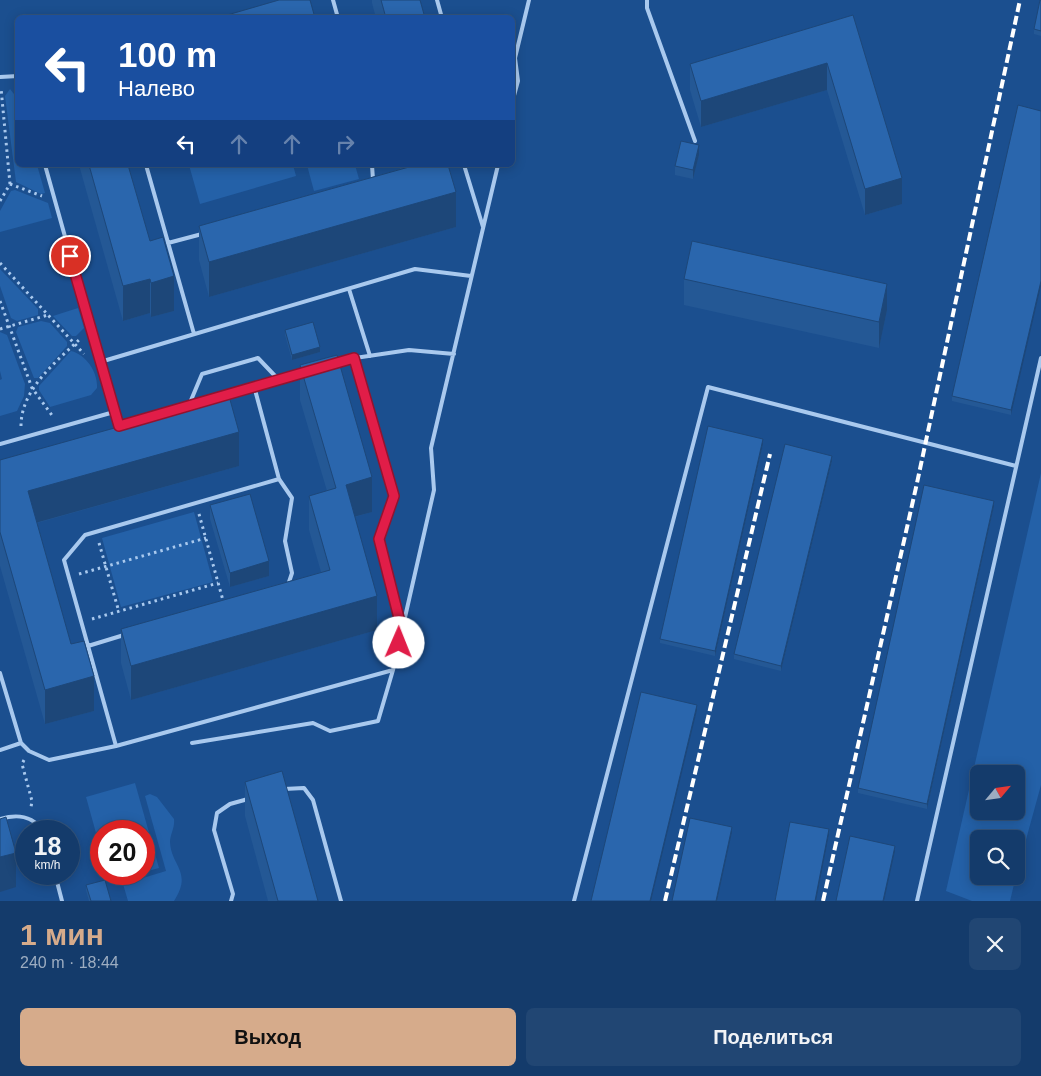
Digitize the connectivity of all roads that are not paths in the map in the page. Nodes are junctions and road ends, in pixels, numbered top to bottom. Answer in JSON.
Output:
{"nodes":[{"id":1,"x":333,"y":0,"type":"edge"},
{"id":2,"x":437,"y":0,"type":"edge"},
{"id":3,"x":529,"y":0,"type":"edge"},
{"id":4,"x":647,"y":0,"type":"edge"},
{"id":5,"x":337,"y":15,"type":"edge"},
{"id":6,"x":441,"y":15,"type":"edge"},
{"id":7,"x":515,"y":58,"type":"edge"},
{"id":8,"x":515,"y":58,"type":"edge"},
{"id":9,"x":15,"y":76,"type":"edge"},
{"id":10,"x":0,"y":77,"type":"edge"},
{"id":11,"x":515,"y":92,"type":"edge"},
{"id":12,"x":695,"y":141,"type":"dead end"},
{"id":13,"x":46,"y":167,"type":"edge"},
{"id":14,"x":147,"y":167,"type":"edge"},
{"id":15,"x":372,"y":167,"type":"edge"},
{"id":16,"x":465,"y":167,"type":"edge"},
{"id":17,"x":498,"y":167,"type":"edge"},
{"id":18,"x":367,"y":188,"type":"edge"},
{"id":19,"x":484,"y":230,"type":"junction"},
{"id":20,"x":206,"y":233,"type":"edge"},
{"id":21,"x":168,"y":243,"type":"junction"},
{"id":22,"x":471,"y":276,"type":"junction"},
{"id":23,"x":349,"y":289,"type":"junction"},
{"id":24,"x":194,"y":334,"type":"junction"},
{"id":25,"x":454,"y":354,"type":"junction"},
{"id":26,"x":370,"y":356,"type":"junction"},
{"id":27,"x":354,"y":358,"type":"junction"},
{"id":28,"x":1041,"y":358,"type":"edge"},
{"id":29,"x":100,"y":362,"type":"junction"},
{"id":30,"x":326,"y":366,"type":"edge"},
{"id":31,"x":307,"y":371,"type":"edge"},
{"id":32,"x":278,"y":379,"type":"junction"},
{"id":33,"x":254,"y":386,"type":"junction"},
{"id":34,"x":189,"y":405,"type":"junction"},
{"id":35,"x":114,"y":412,"type":"junction"},
{"id":36,"x":119,"y":426,"type":"junction"},
{"id":37,"x":116,"y":431,"type":"edge"},
{"id":38,"x":0,"y":444,"type":"edge"},
{"id":39,"x":1016,"y":466,"type":"junction"},
{"id":40,"x":279,"y":479,"type":"junction"},
{"id":41,"x":284,"y":588,"type":"edge"},
{"id":42,"x":402,"y":630,"type":"junction"},
{"id":43,"x":134,"y":632,"type":"edge"},
{"id":44,"x":88,"y":646,"type":"junction"},
{"id":45,"x":393,"y":670,"type":"junction"},
{"id":46,"x":0,"y":673,"type":"edge"},
{"id":47,"x":21,"y":743,"type":"junction"},
{"id":48,"x":192,"y":743,"type":"dead end"},
{"id":49,"x":116,"y":746,"type":"junction"},
{"id":50,"x":0,"y":750,"type":"edge"},
{"id":51,"x":277,"y":791,"type":"edge"},
{"id":52,"x":258,"y":796,"type":"edge"},
{"id":53,"x":0,"y":819,"type":"edge"},
{"id":54,"x":31,"y":820,"type":"edge"},
{"id":55,"x":58,"y":885,"type":"edge"},
{"id":56,"x":62,"y":901,"type":"edge"},
{"id":57,"x":231,"y":901,"type":"edge"},
{"id":58,"x":341,"y":901,"type":"edge"},
{"id":59,"x":574,"y":901,"type":"edge"},
{"id":60,"x":917,"y":901,"type":"edge"}],
"edges":[{"from":1,"to":5,"type":"lane"},
{"from":2,"to":6,"type":"lane"},
{"from":3,"to":8,"type":"lane"},
{"from":4,"to":12,"type":"lane"},
{"from":7,"to":11,"type":"lane"},
{"from":9,"to":10,"type":"lane"},
{"from":13,"to":29,"type":"lane"},
{"from":14,"to":21,"type":"lane"},
{"from":15,"to":18,"type":"lane"},
{"from":16,"to":19,"type":"lane"},
{"from":17,"to":19,"type":"lane"},
{"from":19,"to":22,"type":"lane"},
{"from":20,"to":21,"type":"lane"},
{"from":21,"to":24,"type":"lane"},
{"from":22,"to":23,"type":"lane"},
{"from":22,"to":25,"type":"lane"},
{"from":23,"to":24,"type":"lane"},
{"from":23,"to":26,"type":"lane"},
{"from":24,"to":29,"type":"lane"},
{"from":25,"to":26,"type":"lane"},
{"from":25,"to":42,"type":"lane"},
{"from":26,"to":27,"type":"lane"},
{"from":27,"to":30,"type":"lane"},
{"from":27,"to":42,"type":"lane"},
{"from":28,"to":39,"type":"lane"},
{"from":29,"to":35,"type":"lane"},
{"from":31,"to":32,"type":"lane"},
{"from":32,"to":33,"type":"lane"},
{"from":32,"to":34,"type":"lane"},
{"from":33,"to":34,"type":"lane"},
{"from":33,"to":40,"type":"lane"},
{"from":34,"to":36,"type":"lane"},
{"from":35,"to":36,"type":"lane"},
{"from":35,"to":38,"type":"lane"},
{"from":36,"to":37,"type":"lane"},
{"from":39,"to":59,"type":"lane"},
{"from":39,"to":60,"type":"lane"},
{"from":40,"to":41,"type":"lane"},
{"from":40,"to":44,"type":"lane"},
{"from":42,"to":45,"type":"lane"},
{"from":43,"to":44,"type":"lane"},
{"from":44,"to":49,"type":"lane"},
{"from":45,"to":48,"type":"lane"},
{"from":45,"to":49,"type":"lane"},
{"from":46,"to":47,"type":"lane"},
{"from":47,"to":49,"type":"lane"},
{"from":47,"to":50,"type":"lane"},
{"from":51,"to":58,"type":"lane"},
{"from":52,"to":57,"type":"lane"},
{"from":53,"to":54,"type":"lane"},
{"from":55,"to":56,"type":"lane"}]}
